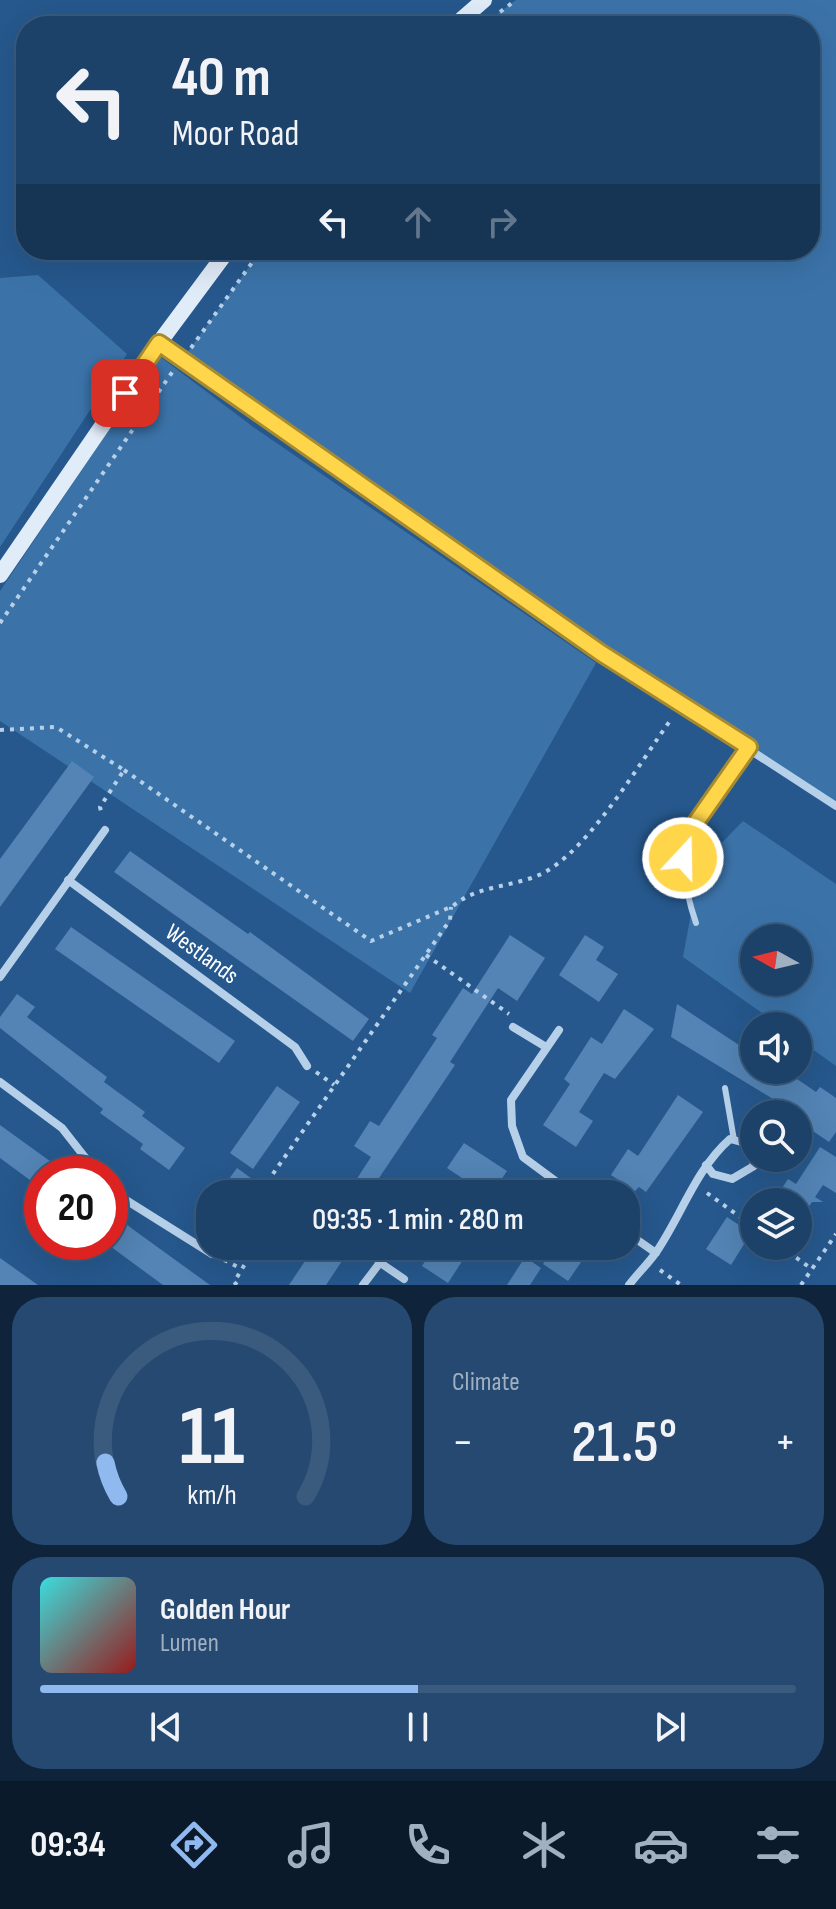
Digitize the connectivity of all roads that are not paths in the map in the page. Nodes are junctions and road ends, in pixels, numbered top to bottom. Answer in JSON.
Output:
{"nodes":[{"id":1,"x":484,"y":0,"type":"edge"},
{"id":2,"x":466,"y":16,"type":"edge"},
{"id":3,"x":221,"y":260,"type":"edge"},
{"id":4,"x":159,"y":343,"type":"junction"},
{"id":5,"x":0,"y":575,"type":"edge"},
{"id":6,"x":749,"y":747,"type":"junction"},
{"id":7,"x":836,"y":806,"type":"edge"},
{"id":8,"x":105,"y":830,"type":"road end"},
{"id":9,"x":68,"y":880,"type":"junction"},
{"id":10,"x":696,"y":923,"type":"dead end"},
{"id":11,"x":0,"y":977,"type":"edge"},
{"id":12,"x":513,"y":1027,"type":"road end"},
{"id":13,"x":559,"y":1030,"type":"dead end"},
{"id":14,"x":546,"y":1047,"type":"junction"},
{"id":15,"x":307,"y":1066,"type":"dead end"},
{"id":16,"x":0,"y":1082,"type":"edge"},
{"id":17,"x":725,"y":1088,"type":"dead end"},
{"id":18,"x":734,"y":1140,"type":"junction"},
{"id":19,"x":84,"y":1156,"type":"edge"},
{"id":20,"x":706,"y":1165,"type":"junction"},
{"id":21,"x":554,"y":1180,"type":"edge"},
{"id":22,"x":128,"y":1201,"type":"edge"},
{"id":23,"x":640,"y":1242,"type":"edge"},
{"id":24,"x":196,"y":1244,"type":"edge"},
{"id":25,"x":656,"y":1253,"type":"junction"},
{"id":26,"x":379,"y":1262,"type":"joint"},
{"id":27,"x":404,"y":1279,"type":"dead end"},
{"id":28,"x":363,"y":1285,"type":"edge"},
{"id":29,"x":629,"y":1285,"type":"edge"}],
"edges":[{"from":1,"to":2,"type":"street"},
{"from":3,"to":4,"type":"street"},
{"from":4,"to":5,"type":"street"},
{"from":4,"to":6,"type":"street"},
{"from":6,"to":7,"type":"street"},
{"from":6,"to":10,"type":"lane"},
{"from":8,"to":9,"type":"street"},
{"from":9,"to":11,"type":"street"},
{"from":9,"to":15,"type":"street","name":"Westlands"},
{"from":12,"to":14,"type":"street"},
{"from":13,"to":14,"type":"street"},
{"from":14,"to":21,"type":"street"},
{"from":16,"to":19,"type":"street"},
{"from":17,"to":18,"type":"lane"},
{"from":18,"to":20,"type":"street"},
{"from":18,"to":20,"type":"street"},
{"from":20,"to":25,"type":"street"},
{"from":22,"to":24,"type":"street"},
{"from":23,"to":25,"type":"street"},
{"from":25,"to":29,"type":"street"},
{"from":26,"to":27,"type":"street"},
{"from":26,"to":28,"type":"street"}]}
